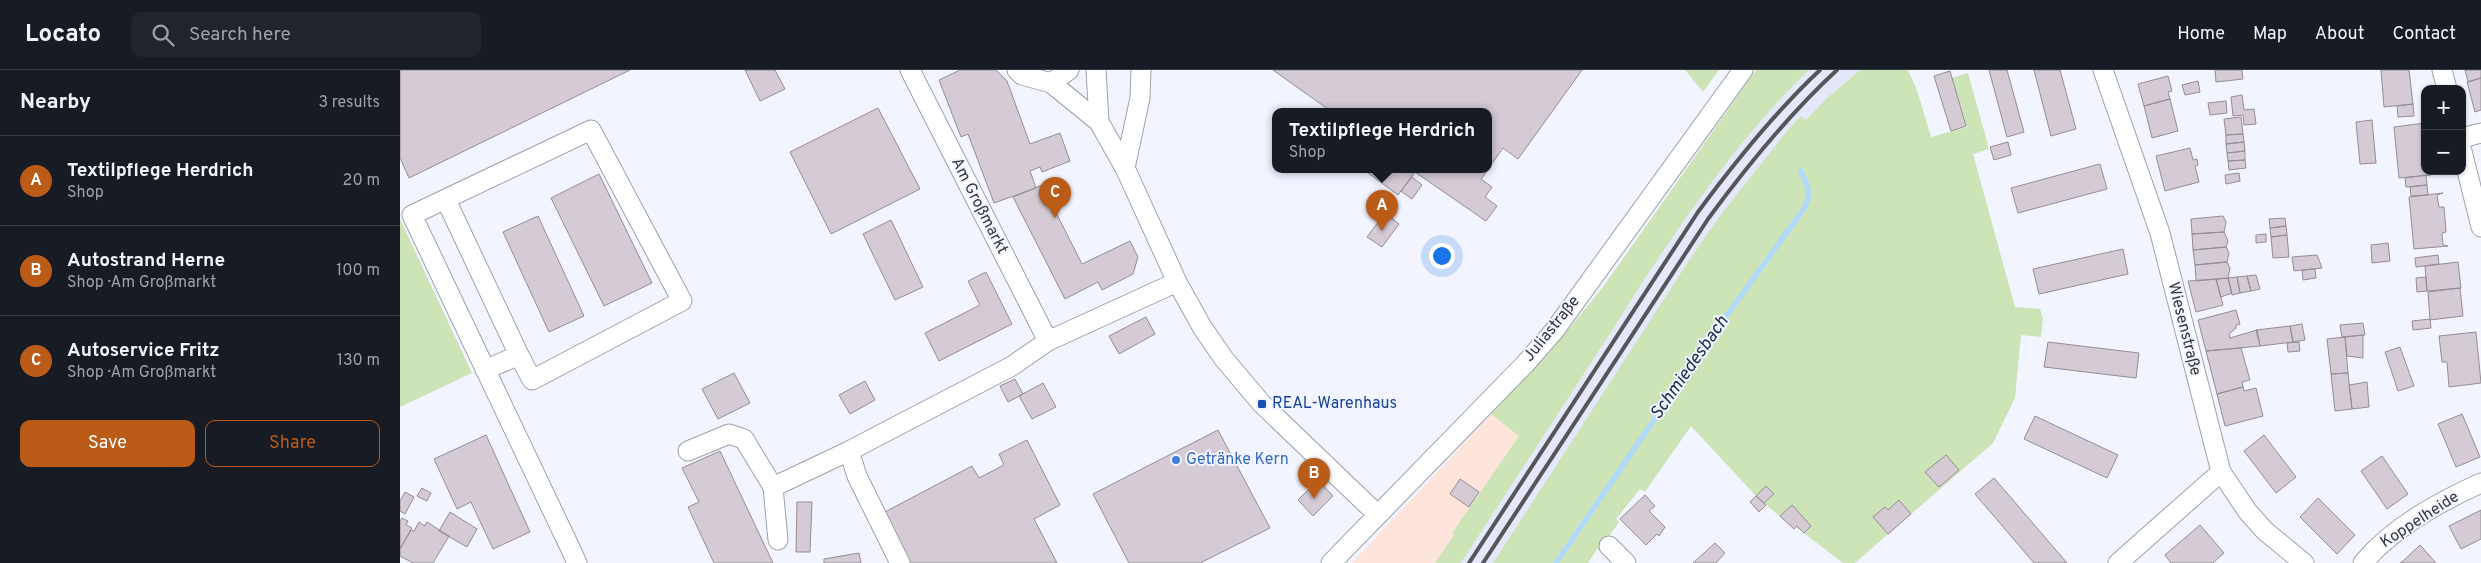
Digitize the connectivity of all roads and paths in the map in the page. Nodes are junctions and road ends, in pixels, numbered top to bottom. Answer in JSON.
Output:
{"nodes":[{"id":1,"x":910,"y":70,"type":"edge"},
{"id":2,"x":1017,"y":70,"type":"edge"},
{"id":3,"x":1069,"y":70,"type":"edge"},
{"id":4,"x":1096,"y":70,"type":"edge"},
{"id":5,"x":1141,"y":70,"type":"edge"},
{"id":6,"x":1743,"y":70,"type":"edge"},
{"id":7,"x":2103,"y":70,"type":"edge"},
{"id":8,"x":2442,"y":70,"type":"edge"},
{"id":9,"x":1051,"y":83,"type":"junction"},
{"id":10,"x":2446,"y":85,"type":"edge"},
{"id":11,"x":1099,"y":122,"type":"junction"},
{"id":12,"x":2481,"y":133,"type":"edge"},
{"id":13,"x":2466,"y":137,"type":"edge"},
{"id":14,"x":2466,"y":167,"type":"edge"},
{"id":15,"x":1126,"y":168,"type":"junction"},
{"id":16,"x":446,"y":200,"type":"junction"},
{"id":17,"x":2481,"y":227,"type":"edge"},
{"id":18,"x":1177,"y":282,"type":"junction"},
{"id":19,"x":1048,"y":341,"type":"junction"},
{"id":20,"x":519,"y":355,"type":"junction"},
{"id":21,"x":485,"y":370,"type":"junction"},
{"id":22,"x":688,"y":451,"type":"dead end"},
{"id":23,"x":849,"y":452,"type":"junction"},
{"id":24,"x":2221,"y":472,"type":"junction"},
{"id":25,"x":2481,"y":483,"type":"edge"},
{"id":26,"x":773,"y":487,"type":"junction"},
{"id":27,"x":1378,"y":514,"type":"junction"},
{"id":28,"x":778,"y":540,"type":"dead end"},
{"id":29,"x":1609,"y":546,"type":"dead end"},
{"id":30,"x":577,"y":563,"type":"edge"},
{"id":31,"x":900,"y":563,"type":"edge"},
{"id":32,"x":1331,"y":563,"type":"edge"},
{"id":33,"x":1626,"y":563,"type":"edge"},
{"id":34,"x":2118,"y":563,"type":"edge"},
{"id":35,"x":2304,"y":563,"type":"edge"},
{"id":36,"x":2363,"y":563,"type":"edge"}],
"edges":[{"from":1,"to":19,"type":"street","name":"Am Großmarkt"},
{"from":2,"to":9,"type":"street"},
{"from":3,"to":9,"type":"street"},
{"from":4,"to":11,"type":"street"},
{"from":5,"to":15,"type":"street"},
{"from":6,"to":27,"type":"street","name":"Juliastraße"},
{"from":7,"to":24,"type":"street","name":"Wiesenstraße"},
{"from":8,"to":10,"type":"street"},
{"from":9,"to":11,"type":"street"},
{"from":11,"to":15,"type":"street"},
{"from":12,"to":13,"type":"street"},
{"from":14,"to":17,"type":"street"},
{"from":15,"to":18,"type":"street"},
{"from":16,"to":20,"type":"street"},
{"from":16,"to":20,"type":"street"},
{"from":16,"to":21,"type":"street"},
{"from":18,"to":19,"type":"street"},
{"from":18,"to":27,"type":"street"},
{"from":19,"to":23,"type":"street"},
{"from":20,"to":21,"type":"street"},
{"from":21,"to":30,"type":"street"},
{"from":22,"to":26,"type":"street"},
{"from":23,"to":26,"type":"street"},
{"from":23,"to":31,"type":"street"},
{"from":24,"to":34,"type":"street"},
{"from":24,"to":35,"type":"street","name":"Wiesenstraße"},
{"from":25,"to":36,"type":"street","name":"Koppelheide"},
{"from":26,"to":28,"type":"street"},
{"from":27,"to":32,"type":"street","name":"Juliastraße"},
{"from":29,"to":33,"type":"street"}]}
